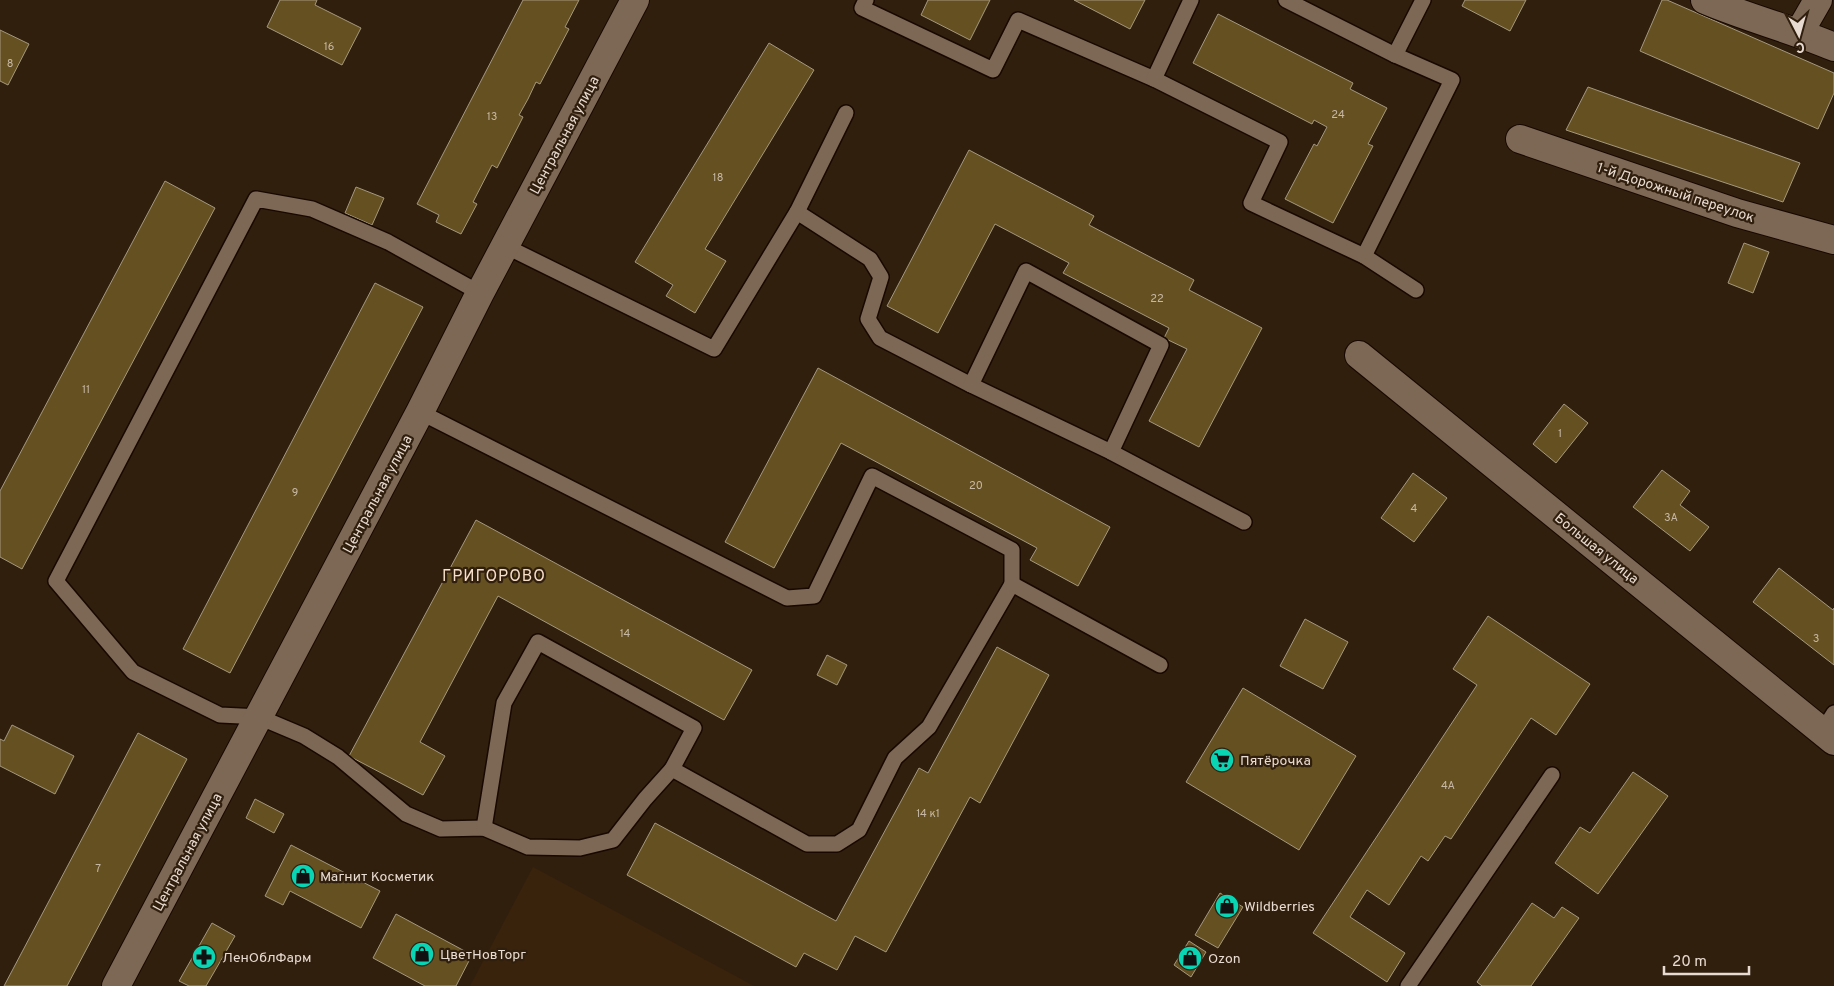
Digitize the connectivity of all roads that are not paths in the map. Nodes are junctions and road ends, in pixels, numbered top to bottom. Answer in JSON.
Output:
{"nodes":[{"id":1,"x":635,"y":0,"type":"edge"},
{"id":2,"x":866,"y":0,"type":"edge"},
{"id":3,"x":1191,"y":0,"type":"edge"},
{"id":4,"x":1286,"y":0,"type":"edge"},
{"id":5,"x":1424,"y":0,"type":"edge"},
{"id":6,"x":1705,"y":0,"type":"edge"},
{"id":7,"x":1818,"y":0,"type":"edge"},
{"id":8,"x":1800,"y":32,"type":"junction"},
{"id":9,"x":1834,"y":47,"type":"edge"},
{"id":10,"x":1395,"y":54,"type":"junction"},
{"id":11,"x":1154,"y":80,"type":"junction"},
{"id":12,"x":846,"y":113,"type":"dead end"},
{"id":13,"x":1520,"y":139,"type":"dead end"},
{"id":14,"x":797,"y":212,"type":"junction"},
{"id":15,"x":1834,"y":240,"type":"edge"},
{"id":16,"x":505,"y":246,"type":"junction"},
{"id":17,"x":1364,"y":256,"type":"junction"},
{"id":18,"x":1416,"y":290,"type":"dead end"},
{"id":19,"x":480,"y":293,"type":"junction"},
{"id":20,"x":1359,"y":355,"type":"dead end"},
{"id":21,"x":971,"y":385,"type":"junction"},
{"id":22,"x":420,"y":412,"type":"junction"},
{"id":23,"x":1111,"y":452,"type":"junction"},
{"id":24,"x":1244,"y":522,"type":"dead end"},
{"id":25,"x":1012,"y":584,"type":"junction"},
{"id":26,"x":1160,"y":665,"type":"dead end"},
{"id":27,"x":259,"y":717,"type":"junction"},
{"id":28,"x":1830,"y":729,"type":"edge"},
{"id":29,"x":672,"y":769,"type":"junction"},
{"id":30,"x":1552,"y":775,"type":"dead end"},
{"id":31,"x":484,"y":828,"type":"junction"},
{"id":32,"x":116,"y":986,"type":"edge"},
{"id":33,"x":1408,"y":986,"type":"edge"}],
"edges":[{"from":1,"to":16,"type":"street","name":"Центральная улица"},
{"from":2,"to":11,"type":"lane"},
{"from":3,"to":11,"type":"lane"},
{"from":4,"to":10,"type":"lane"},
{"from":5,"to":10,"type":"lane"},
{"from":6,"to":8,"type":"street"},
{"from":7,"to":8,"type":"street"},
{"from":8,"to":9,"type":"street"},
{"from":10,"to":17,"type":"lane"},
{"from":11,"to":17,"type":"lane"},
{"from":12,"to":14,"type":"lane"},
{"from":13,"to":15,"type":"street","name":"1-й Дорожный переулок"},
{"from":14,"to":16,"type":"lane"},
{"from":14,"to":21,"type":"lane"},
{"from":16,"to":19,"type":"street","name":"Центральная улица"},
{"from":17,"to":18,"type":"lane"},
{"from":19,"to":22,"type":"street","name":"Центральная улица"},
{"from":19,"to":27,"type":"lane"},
{"from":20,"to":28,"type":"street","name":"Большая улица"},
{"from":21,"to":23,"type":"lane"},
{"from":21,"to":23,"type":"lane"},
{"from":22,"to":25,"type":"lane"},
{"from":22,"to":27,"type":"street","name":"Центральная улица"},
{"from":23,"to":24,"type":"lane"},
{"from":25,"to":26,"type":"lane"},
{"from":25,"to":29,"type":"lane"},
{"from":27,"to":31,"type":"lane"},
{"from":27,"to":32,"type":"street","name":"Центральная улица"},
{"from":29,"to":31,"type":"lane"},
{"from":29,"to":31,"type":"lane"},
{"from":30,"to":33,"type":"lane"}]}
